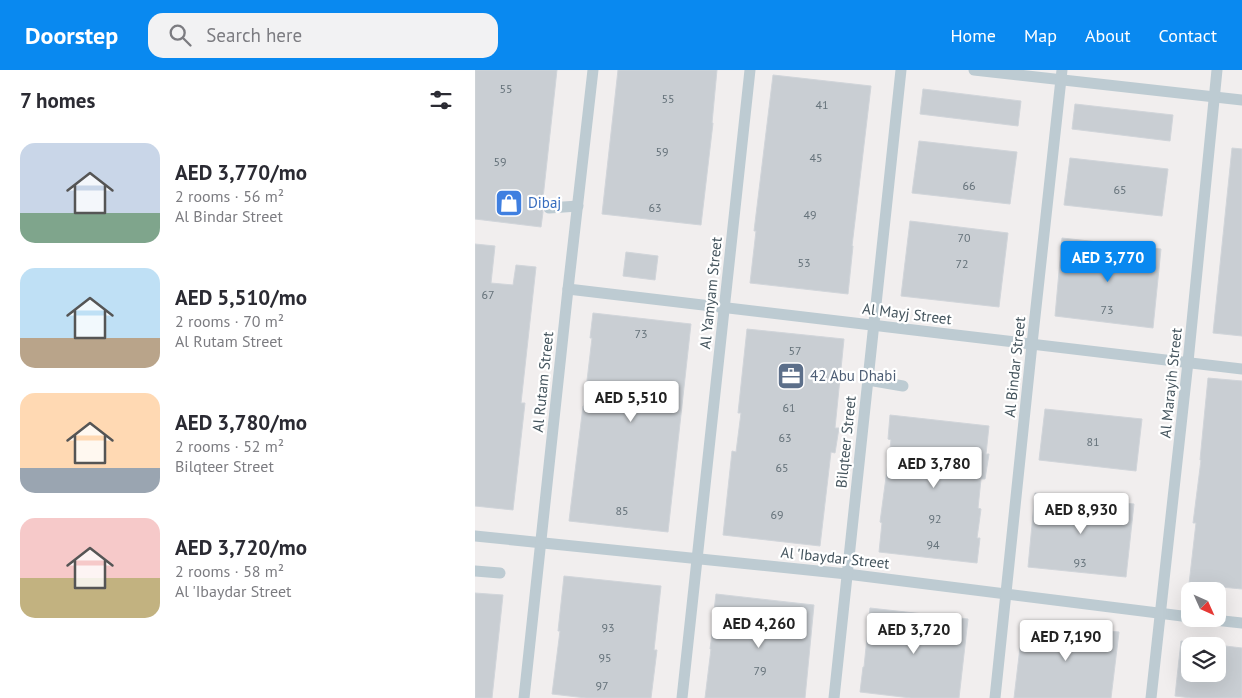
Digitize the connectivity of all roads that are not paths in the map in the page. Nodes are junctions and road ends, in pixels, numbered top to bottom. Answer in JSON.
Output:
{"nodes":[{"id":1,"x":593,"y":70,"type":"edge"},
{"id":2,"x":750,"y":70,"type":"edge"},
{"id":3,"x":901,"y":70,"type":"edge"},
{"id":4,"x":974,"y":70,"type":"edge"},
{"id":5,"x":1217,"y":70,"type":"edge"},
{"id":6,"x":1062,"y":75,"type":"edge"},
{"id":7,"x":1214,"y":97,"type":"junction"},
{"id":8,"x":1242,"y":100,"type":"edge"},
{"id":9,"x":578,"y":206,"type":"junction"},
{"id":10,"x":549,"y":208,"type":"dead end"},
{"id":11,"x":568,"y":289,"type":"junction"},
{"id":12,"x":724,"y":308,"type":"junction"},
{"id":13,"x":875,"y":325,"type":"junction"},
{"id":14,"x":1032,"y":344,"type":"junction"},
{"id":15,"x":1188,"y":362,"type":"junction"},
{"id":16,"x":1242,"y":368,"type":"edge"},
{"id":17,"x":868,"y":380,"type":"junction"},
{"id":18,"x":903,"y":386,"type":"dead end"},
{"id":19,"x":475,"y":536,"type":"edge"},
{"id":20,"x":541,"y":543,"type":"junction"},
{"id":21,"x":697,"y":558,"type":"junction"},
{"id":22,"x":475,"y":571,"type":"edge"},
{"id":23,"x":499,"y":573,"type":"dead end"},
{"id":24,"x":847,"y":574,"type":"junction"},
{"id":25,"x":1007,"y":594,"type":"junction"},
{"id":26,"x":1160,"y":613,"type":"junction"},
{"id":27,"x":1181,"y":616,"type":"edge"},
{"id":28,"x":1226,"y":621,"type":"edge"},
{"id":29,"x":1242,"y":623,"type":"edge"},
{"id":30,"x":525,"y":698,"type":"edge"},
{"id":31,"x":682,"y":698,"type":"edge"},
{"id":32,"x":834,"y":698,"type":"edge"},
{"id":33,"x":995,"y":698,"type":"edge"},
{"id":34,"x":1151,"y":698,"type":"edge"}],
"edges":[{"from":1,"to":9,"type":"street","name":"Al Rutam Street"},
{"from":2,"to":12,"type":"street","name":"Al Yamyam Street"},
{"from":3,"to":13,"type":"street","name":"Bilqteer Street"},
{"from":4,"to":6,"type":"street"},
{"from":5,"to":7,"type":"street","name":"Al Marayih Street"},
{"from":6,"to":7,"type":"street"},
{"from":6,"to":14,"type":"street","name":"Al Bindar Street"},
{"from":7,"to":8,"type":"street"},
{"from":7,"to":15,"type":"street","name":"Al Marayih Street"},
{"from":9,"to":10,"type":"street"},
{"from":9,"to":11,"type":"street","name":"Al Rutam Street"},
{"from":11,"to":12,"type":"street","name":"Al Mayj Street"},
{"from":11,"to":20,"type":"street","name":"Al Rutam Street"},
{"from":12,"to":13,"type":"street","name":"Al Mayj Street"},
{"from":12,"to":21,"type":"street","name":"Al Yamyam Street"},
{"from":13,"to":14,"type":"street","name":"Al Mayj Street"},
{"from":13,"to":17,"type":"street","name":"Bilqteer Street"},
{"from":14,"to":15,"type":"street","name":"Al Mayj Street"},
{"from":14,"to":25,"type":"street","name":"Al Bindar Street"},
{"from":15,"to":16,"type":"street","name":"Al Mayj Street"},
{"from":15,"to":26,"type":"street","name":"Al Marayih Street"},
{"from":17,"to":18,"type":"street"},
{"from":17,"to":24,"type":"street","name":"Bilqteer Street"},
{"from":19,"to":20,"type":"street","name":"Al 'Ibaydar Street"},
{"from":20,"to":21,"type":"street","name":"Al 'Ibaydar Street"},
{"from":20,"to":30,"type":"street","name":"Al Rutam Street"},
{"from":21,"to":24,"type":"street","name":"Al 'Ibaydar Street"},
{"from":21,"to":31,"type":"street","name":"Al Yamyam Street"},
{"from":22,"to":23,"type":"street"},
{"from":24,"to":25,"type":"street","name":"Al 'Ibaydar Street"},
{"from":24,"to":32,"type":"street","name":"Bilqteer Street"},
{"from":25,"to":26,"type":"street","name":"Al 'Ibaydar Street"},
{"from":25,"to":33,"type":"street","name":"Al Bindar Street"},
{"from":26,"to":27,"type":"street","name":"Al 'Ibaydar Street"},
{"from":26,"to":34,"type":"street","name":"Al Marayih Street"},
{"from":28,"to":29,"type":"street"}]}
